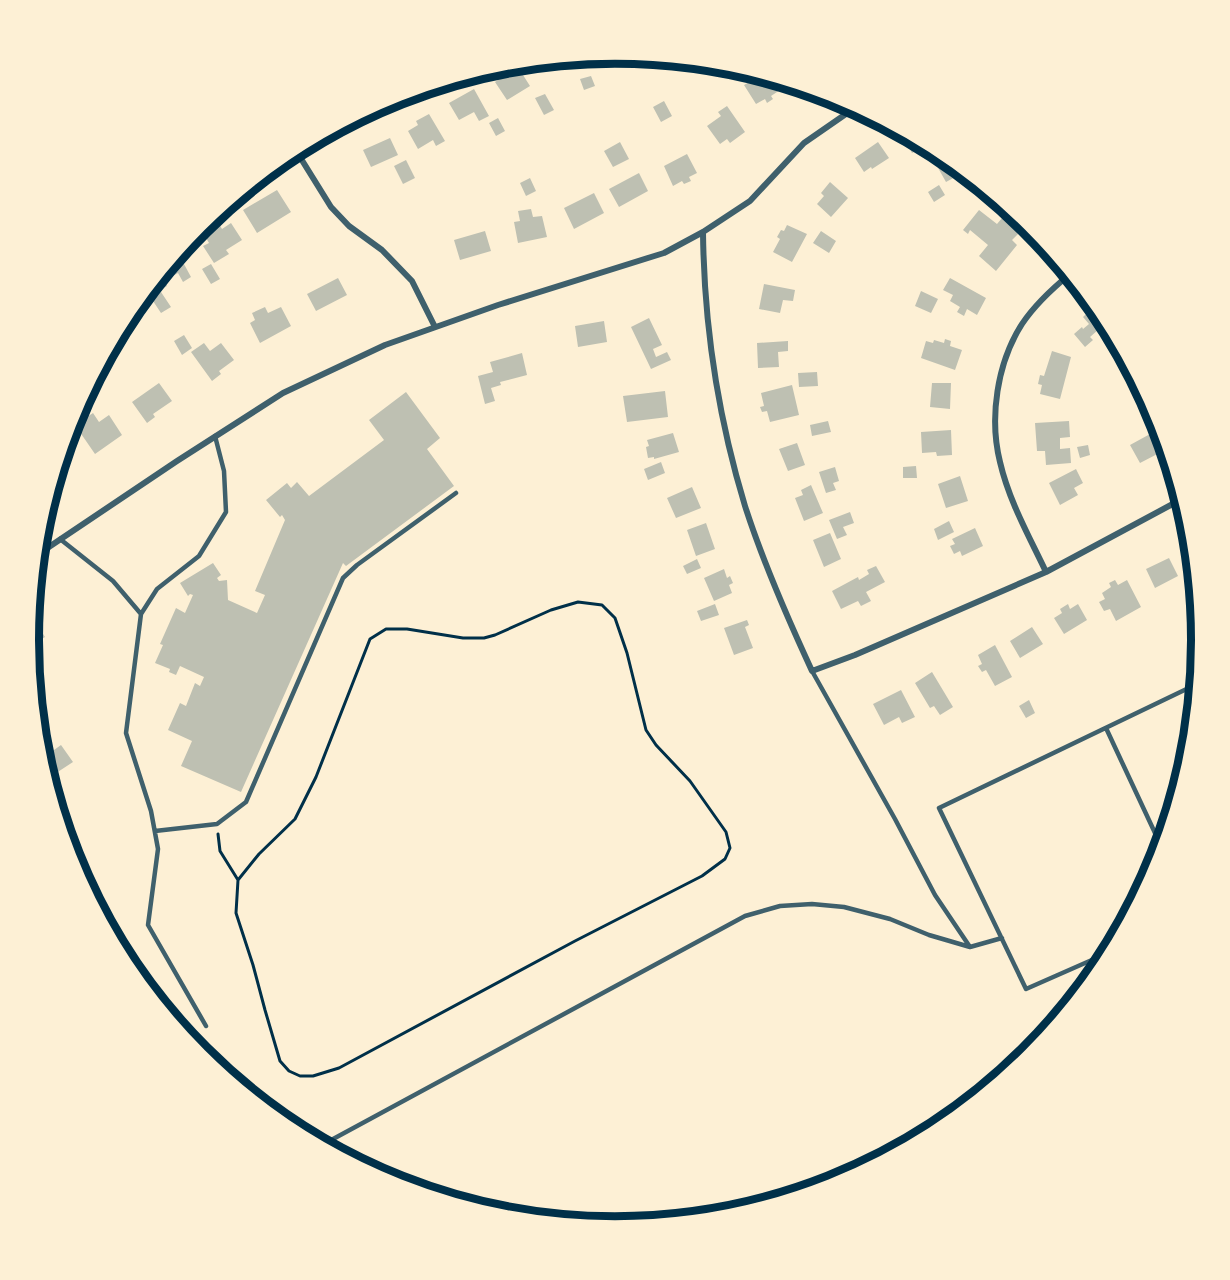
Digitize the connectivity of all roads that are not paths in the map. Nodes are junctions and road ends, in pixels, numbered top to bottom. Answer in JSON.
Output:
{"nodes":[{"id":1,"x":847,"y":113,"type":"edge"},
{"id":2,"x":300,"y":158,"type":"edge"},
{"id":3,"x":703,"y":232,"type":"junction"},
{"id":4,"x":1064,"y":279,"type":"edge"},
{"id":5,"x":435,"y":327,"type":"junction"},
{"id":6,"x":215,"y":436,"type":"junction"},
{"id":7,"x":456,"y":493,"type":"dead end"},
{"id":8,"x":1174,"y":503,"type":"edge"},
{"id":9,"x":60,"y":539,"type":"junction"},
{"id":10,"x":47,"y":548,"type":"edge"},
{"id":11,"x":1046,"y":572,"type":"junction"},
{"id":12,"x":141,"y":614,"type":"junction"},
{"id":13,"x":812,"y":671,"type":"junction"},
{"id":14,"x":1189,"y":688,"type":"edge"},
{"id":15,"x":1106,"y":728,"type":"junction"},
{"id":16,"x":155,"y":831,"type":"junction"},
{"id":17,"x":1156,"y":835,"type":"edge"},
{"id":18,"x":1002,"y":938,"type":"junction"},
{"id":19,"x":970,"y":947,"type":"junction"},
{"id":20,"x":1095,"y":959,"type":"edge"},
{"id":21,"x":206,"y":1026,"type":"dead end"},
{"id":22,"x":330,"y":1141,"type":"edge"}],
"edges":[{"from":1,"to":3,"type":"street"},
{"from":2,"to":5,"type":"street"},
{"from":3,"to":5,"type":"street"},
{"from":3,"to":13,"type":"street"},
{"from":4,"to":11,"type":"street"},
{"from":5,"to":6,"type":"street"},
{"from":6,"to":9,"type":"street"},
{"from":6,"to":12,"type":"lane"},
{"from":7,"to":16,"type":"lane"},
{"from":8,"to":11,"type":"street"},
{"from":9,"to":10,"type":"street"},
{"from":9,"to":12,"type":"lane"},
{"from":11,"to":13,"type":"street"},
{"from":12,"to":16,"type":"lane"},
{"from":13,"to":19,"type":"lane"},
{"from":14,"to":15,"type":"lane"},
{"from":15,"to":17,"type":"lane"},
{"from":15,"to":18,"type":"lane"},
{"from":16,"to":21,"type":"lane"},
{"from":18,"to":19,"type":"lane"},
{"from":18,"to":20,"type":"lane"},
{"from":19,"to":22,"type":"lane"}]}
